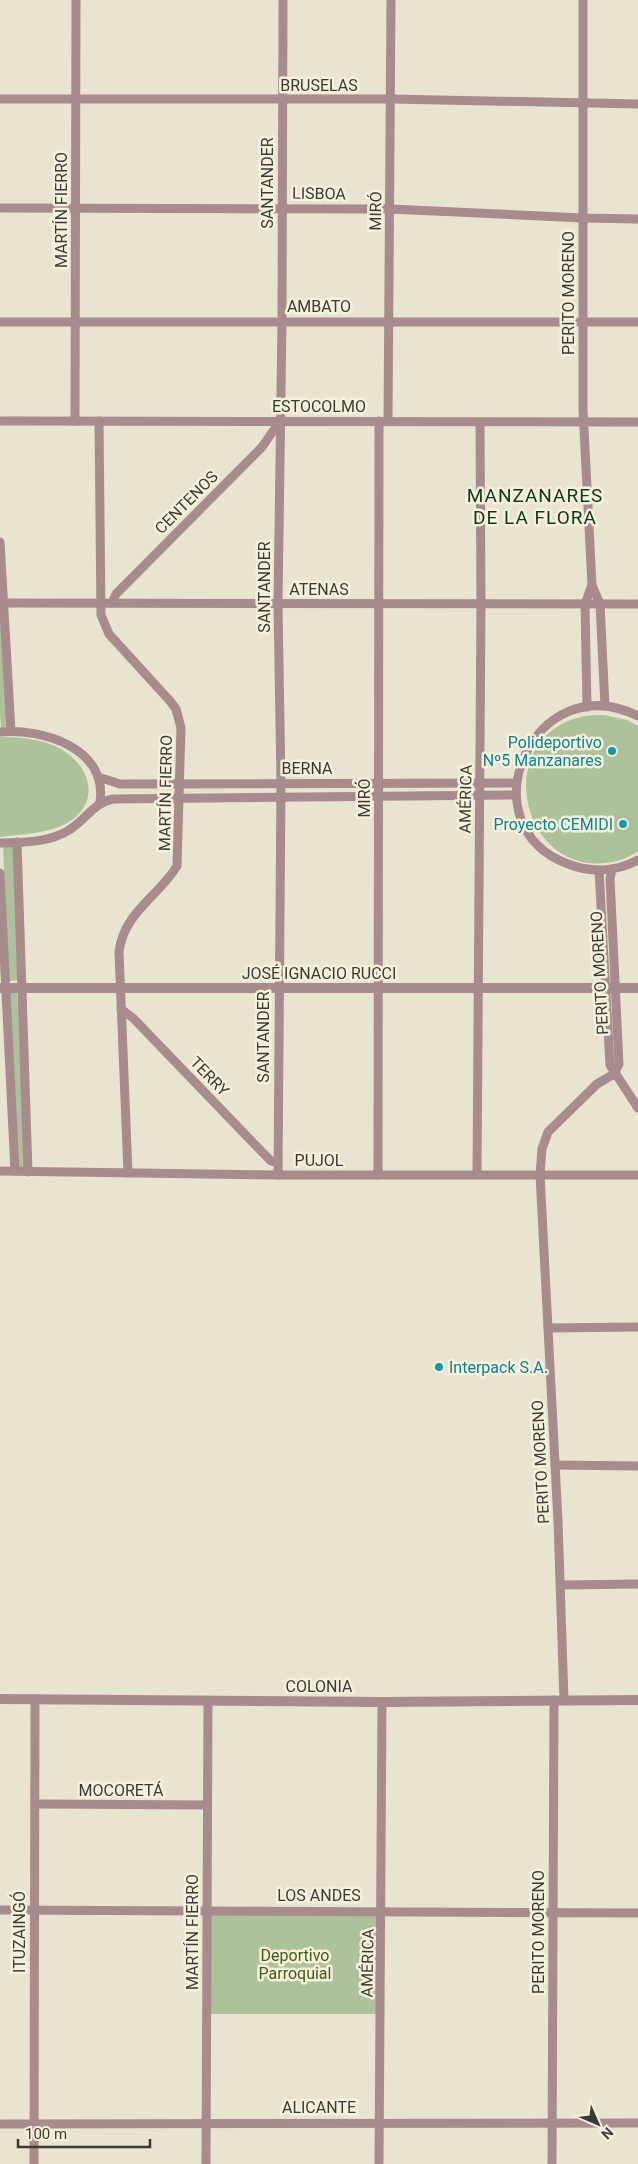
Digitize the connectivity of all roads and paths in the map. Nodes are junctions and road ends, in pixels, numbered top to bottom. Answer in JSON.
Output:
{"nodes":[{"id":1,"x":76,"y":0,"type":"edge"},
{"id":2,"x":283,"y":0,"type":"edge"},
{"id":3,"x":391,"y":0,"type":"edge"},
{"id":4,"x":583,"y":0,"type":"edge"},
{"id":5,"x":0,"y":99,"type":"edge"},
{"id":6,"x":392,"y":99,"type":"junction"},
{"id":7,"x":76,"y":100,"type":"junction"},
{"id":8,"x":282,"y":100,"type":"junction"},
{"id":9,"x":584,"y":104,"type":"junction"},
{"id":10,"x":638,"y":104,"type":"edge"},
{"id":11,"x":282,"y":207,"type":"junction"},
{"id":12,"x":0,"y":208,"type":"edge"},
{"id":13,"x":76,"y":209,"type":"junction"},
{"id":14,"x":390,"y":209,"type":"junction"},
{"id":15,"x":582,"y":218,"type":"junction"},
{"id":16,"x":638,"y":218,"type":"edge"},
{"id":17,"x":282,"y":320,"type":"junction"},
{"id":18,"x":389,"y":321,"type":"junction"},
{"id":19,"x":0,"y":322,"type":"edge"},
{"id":20,"x":75,"y":322,"type":"junction"},
{"id":21,"x":583,"y":322,"type":"junction"},
{"id":22,"x":638,"y":322,"type":"edge"},
{"id":23,"x":0,"y":421,"type":"edge"},
{"id":24,"x":75,"y":421,"type":"junction"},
{"id":25,"x":99,"y":421,"type":"junction"},
{"id":26,"x":280,"y":421,"type":"junction"},
{"id":27,"x":384,"y":421,"type":"junction"},
{"id":28,"x":585,"y":422,"type":"junction"},
{"id":29,"x":638,"y":422,"type":"edge"},
{"id":30,"x":480,"y":423,"type":"junction"},
{"id":31,"x":262,"y":446,"type":"junction"},
{"id":32,"x":280,"y":448,"type":"junction"},
{"id":33,"x":0,"y":542,"type":"edge"},
{"id":34,"x":592,"y":585,"type":"junction"},
{"id":35,"x":2,"y":603,"type":"edge"},
{"id":36,"x":101,"y":603,"type":"junction"},
{"id":37,"x":112,"y":603,"type":"junction"},
{"id":38,"x":278,"y":604,"type":"junction"},
{"id":39,"x":482,"y":604,"type":"junction"},
{"id":40,"x":585,"y":604,"type":"junction"},
{"id":41,"x":600,"y":604,"type":"junction"},
{"id":42,"x":638,"y":604,"type":"edge"},
{"id":43,"x":380,"y":605,"type":"junction"},
{"id":44,"x":604,"y":706,"type":"junction"},
{"id":45,"x":587,"y":707,"type":"junction"},
{"id":46,"x":638,"y":716,"type":"edge"},
{"id":47,"x":11,"y":731,"type":"junction"},
{"id":48,"x":0,"y":732,"type":"edge"},
{"id":49,"x":98,"y":777,"type":"junction"},
{"id":50,"x":180,"y":783,"type":"junction"},
{"id":51,"x":281,"y":783,"type":"junction"},
{"id":52,"x":379,"y":783,"type":"junction"},
{"id":53,"x":480,"y":783,"type":"junction"},
{"id":54,"x":516,"y":783,"type":"junction"},
{"id":55,"x":516,"y":795,"type":"junction"},
{"id":56,"x":280,"y":796,"type":"junction"},
{"id":57,"x":379,"y":796,"type":"junction"},
{"id":58,"x":480,"y":796,"type":"junction"},
{"id":59,"x":180,"y":797,"type":"junction"},
{"id":60,"x":100,"y":802,"type":"junction"},
{"id":61,"x":16,"y":842,"type":"junction"},
{"id":62,"x":0,"y":843,"type":"edge"},
{"id":63,"x":638,"y":860,"type":"edge"},
{"id":64,"x":612,"y":869,"type":"junction"},
{"id":65,"x":599,"y":870,"type":"junction"},
{"id":66,"x":0,"y":873,"type":"edge"},
{"id":67,"x":119,"y":987,"type":"junction"},
{"id":68,"x":478,"y":987,"type":"junction"},
{"id":69,"x":3,"y":988,"type":"edge"},
{"id":70,"x":22,"y":988,"type":"junction"},
{"id":71,"x":278,"y":988,"type":"junction"},
{"id":72,"x":379,"y":988,"type":"junction"},
{"id":73,"x":609,"y":988,"type":"junction"},
{"id":74,"x":638,"y":988,"type":"edge"},
{"id":75,"x":120,"y":1008,"type":"junction"},
{"id":76,"x":614,"y":1074,"type":"junction"},
{"id":77,"x":638,"y":1108,"type":"edge"},
{"id":78,"x":278,"y":1163,"type":"junction"},
{"id":79,"x":0,"y":1171,"type":"edge"},
{"id":80,"x":15,"y":1171,"type":"junction"},
{"id":81,"x":28,"y":1172,"type":"junction"},
{"id":82,"x":128,"y":1173,"type":"junction"},
{"id":83,"x":540,"y":1174,"type":"junction"},
{"id":84,"x":278,"y":1175,"type":"junction"},
{"id":85,"x":378,"y":1175,"type":"junction"},
{"id":86,"x":477,"y":1175,"type":"junction"},
{"id":87,"x":638,"y":1175,"type":"edge"},
{"id":88,"x":638,"y":1327,"type":"edge"},
{"id":89,"x":548,"y":1328,"type":"junction"},
{"id":90,"x":555,"y":1466,"type":"junction"},
{"id":91,"x":638,"y":1466,"type":"edge"},
{"id":92,"x":638,"y":1584,"type":"edge"},
{"id":93,"x":560,"y":1585,"type":"junction"},
{"id":94,"x":0,"y":1699,"type":"edge"},
{"id":95,"x":35,"y":1700,"type":"junction"},
{"id":96,"x":208,"y":1700,"type":"junction"},
{"id":97,"x":559,"y":1700,"type":"junction"},
{"id":98,"x":638,"y":1700,"type":"edge"},
{"id":99,"x":382,"y":1702,"type":"junction"},
{"id":100,"x":35,"y":1804,"type":"junction"},
{"id":101,"x":207,"y":1805,"type":"junction"},
{"id":102,"x":0,"y":1910,"type":"edge"},
{"id":103,"x":34,"y":1910,"type":"junction"},
{"id":104,"x":207,"y":1910,"type":"junction"},
{"id":105,"x":383,"y":1911,"type":"junction"},
{"id":106,"x":638,"y":1913,"type":"edge"},
{"id":107,"x":554,"y":1914,"type":"junction"},
{"id":108,"x":379,"y":2122,"type":"junction"},
{"id":109,"x":552,"y":2122,"type":"junction"},
{"id":110,"x":207,"y":2123,"type":"junction"},
{"id":111,"x":638,"y":2123,"type":"edge"},
{"id":112,"x":0,"y":2124,"type":"edge"},
{"id":113,"x":34,"y":2124,"type":"junction"},
{"id":114,"x":34,"y":2164,"type":"edge"},
{"id":115,"x":206,"y":2164,"type":"edge"},
{"id":116,"x":379,"y":2164,"type":"edge"},
{"id":117,"x":552,"y":2164,"type":"edge"}],
"edges":[{"from":1,"to":7,"type":"street","name":"MARTÍN FIERRO"},
{"from":2,"to":8,"type":"street","name":"SANTANDER"},
{"from":3,"to":6,"type":"street","name":"MIRÓ"},
{"from":4,"to":9,"type":"street","name":"PERITO MORENO"},
{"from":5,"to":7,"type":"street","name":"BRUSELAS"},
{"from":6,"to":8,"type":"street","name":"BRUSELAS"},
{"from":6,"to":9,"type":"street","name":"BRUSELAS"},
{"from":6,"to":14,"type":"street","name":"MIRÓ"},
{"from":7,"to":8,"type":"street","name":"BRUSELAS"},
{"from":7,"to":13,"type":"street","name":"MARTÍN FIERRO"},
{"from":8,"to":11,"type":"street","name":"SANTANDER"},
{"from":9,"to":10,"type":"street","name":"BRUSELAS"},
{"from":9,"to":15,"type":"street","name":"PERITO MORENO"},
{"from":11,"to":13,"type":"street","name":"LISBOA"},
{"from":11,"to":14,"type":"street","name":"LISBOA"},
{"from":11,"to":17,"type":"street","name":"SANTANDER"},
{"from":12,"to":13,"type":"street","name":"LISBOA"},
{"from":13,"to":20,"type":"street","name":"MARTÍN FIERRO"},
{"from":14,"to":15,"type":"street","name":"LISBOA"},
{"from":14,"to":18,"type":"street","name":"MIRÓ"},
{"from":15,"to":16,"type":"street","name":"LISBOA"},
{"from":15,"to":21,"type":"street","name":"PERITO MORENO"},
{"from":17,"to":18,"type":"street","name":"AMBATO"},
{"from":17,"to":20,"type":"street","name":"AMBATO"},
{"from":17,"to":26,"type":"street","name":"SANTANDER"},
{"from":18,"to":21,"type":"street","name":"AMBATO"},
{"from":18,"to":27,"type":"street","name":"MIRÓ"},
{"from":19,"to":20,"type":"street","name":"AMBATO"},
{"from":20,"to":24,"type":"street","name":"MARTÍN FIERRO"},
{"from":21,"to":22,"type":"street","name":"AMBATO"},
{"from":21,"to":28,"type":"street","name":"PERITO MORENO"},
{"from":23,"to":24,"type":"street","name":"ESTOCOLMO"},
{"from":24,"to":25,"type":"street","name":"ESTOCOLMO"},
{"from":25,"to":26,"type":"street","name":"ESTOCOLMO"},
{"from":25,"to":36,"type":"street","name":"MARTÍN FIERRO"},
{"from":26,"to":27,"type":"street","name":"ESTOCOLMO"},
{"from":26,"to":31,"type":"street","name":"CENTENOS"},
{"from":26,"to":32,"type":"street","name":"SANTANDER"},
{"from":27,"to":30,"type":"street","name":"ESTOCOLMO"},
{"from":27,"to":43,"type":"street","name":"MIRÓ"},
{"from":28,"to":29,"type":"street","name":"ESTOCOLMO"},
{"from":28,"to":30,"type":"street","name":"ESTOCOLMO"},
{"from":28,"to":34,"type":"street","name":"PERITO MORENO"},
{"from":30,"to":39,"type":"street","name":"AMÉRICA"},
{"from":31,"to":32,"type":"street"},
{"from":31,"to":37,"type":"street","name":"CENTENOS"},
{"from":32,"to":38,"type":"street","name":"SANTANDER"},
{"from":33,"to":35,"type":"street"},
{"from":34,"to":40,"type":"street","name":"PERITO MORENO"},
{"from":34,"to":41,"type":"street","name":"PERITO MORENO"},
{"from":35,"to":36,"type":"street","name":"ATENAS"},
{"from":35,"to":47,"type":"street"},
{"from":36,"to":37,"type":"street","name":"ATENAS"},
{"from":36,"to":50,"type":"street","name":"MARTÍN FIERRO"},
{"from":37,"to":38,"type":"street","name":"ATENAS"},
{"from":38,"to":43,"type":"street","name":"ATENAS"},
{"from":38,"to":51,"type":"street","name":"SANTANDER"},
{"from":39,"to":40,"type":"street","name":"ATENAS"},
{"from":39,"to":43,"type":"street","name":"ATENAS"},
{"from":39,"to":53,"type":"street","name":"AMÉRICA"},
{"from":40,"to":41,"type":"street","name":"ATENAS"},
{"from":40,"to":45,"type":"street","name":"PERITO MORENO"},
{"from":41,"to":42,"type":"street","name":"ATENAS"},
{"from":41,"to":44,"type":"street","name":"PERITO MORENO"},
{"from":43,"to":52,"type":"street","name":"MIRÓ"},
{"from":44,"to":45,"type":"street"},
{"from":44,"to":46,"type":"street"},
{"from":45,"to":54,"type":"street"},
{"from":47,"to":48,"type":"street"},
{"from":47,"to":49,"type":"street"},
{"from":49,"to":50,"type":"street","name":"BERNA"},
{"from":49,"to":60,"type":"street"},
{"from":50,"to":51,"type":"street","name":"BERNA"},
{"from":50,"to":59,"type":"street","name":"MARTÍN FIERRO"},
{"from":51,"to":52,"type":"street","name":"BERNA"},
{"from":51,"to":56,"type":"street","name":"SANTANDER"},
{"from":52,"to":53,"type":"street","name":"BERNA"},
{"from":52,"to":57,"type":"street","name":"MIRÓ"},
{"from":53,"to":54,"type":"street","name":"BERNA"},
{"from":53,"to":58,"type":"street","name":"AMÉRICA"},
{"from":54,"to":55,"type":"street"},
{"from":55,"to":58,"type":"street","name":"BERNA"},
{"from":55,"to":65,"type":"street"},
{"from":56,"to":57,"type":"street","name":"BERNA"},
{"from":56,"to":59,"type":"street","name":"BERNA"},
{"from":56,"to":71,"type":"street","name":"SANTANDER"},
{"from":57,"to":58,"type":"street","name":"BERNA"},
{"from":57,"to":72,"type":"street","name":"MIRÓ"},
{"from":58,"to":68,"type":"street","name":"AMÉRICA"},
{"from":59,"to":60,"type":"street","name":"BERNA"},
{"from":59,"to":67,"type":"street","name":"MARTÍN FIERRO"},
{"from":60,"to":61,"type":"street"},
{"from":61,"to":62,"type":"street"},
{"from":61,"to":70,"type":"street"},
{"from":63,"to":64,"type":"street"},
{"from":64,"to":65,"type":"street"},
{"from":64,"to":73,"type":"street","name":"PERITO MORENO"},
{"from":65,"to":73,"type":"street","name":"PERITO MORENO"},
{"from":66,"to":69,"type":"street"},
{"from":67,"to":70,"type":"street","name":"JOSÉ IGNACIO RUCCI"},
{"from":67,"to":71,"type":"street","name":"JOSÉ IGNACIO RUCCI"},
{"from":67,"to":75,"type":"street","name":"MARTÍN FIERRO"},
{"from":68,"to":72,"type":"street","name":"JOSÉ IGNACIO RUCCI"},
{"from":68,"to":73,"type":"street","name":"JOSÉ IGNACIO RUCCI"},
{"from":68,"to":86,"type":"street","name":"AMÉRICA"},
{"from":69,"to":70,"type":"street","name":"JOSÉ IGNACIO RUCCI"},
{"from":69,"to":80,"type":"street"},
{"from":70,"to":81,"type":"street"},
{"from":71,"to":72,"type":"street","name":"JOSÉ IGNACIO RUCCI"},
{"from":71,"to":78,"type":"street","name":"SANTANDER"},
{"from":72,"to":85,"type":"street","name":"MIRÓ"},
{"from":73,"to":74,"type":"street","name":"JOSÉ IGNACIO RUCCI"},
{"from":73,"to":76,"type":"street","name":"PERITO MORENO"},
{"from":75,"to":78,"type":"street","name":"TERRY"},
{"from":75,"to":82,"type":"street","name":"MARTÍN FIERRO"},
{"from":76,"to":77,"type":"street"},
{"from":76,"to":83,"type":"street","name":"PERITO MORENO"},
{"from":78,"to":84,"type":"street","name":"SANTANDER"},
{"from":79,"to":80,"type":"street","name":"PUJOL"},
{"from":80,"to":81,"type":"street","name":"PUJOL"},
{"from":81,"to":82,"type":"street","name":"PUJOL"},
{"from":82,"to":84,"type":"street","name":"PUJOL"},
{"from":83,"to":86,"type":"street","name":"PUJOL"},
{"from":83,"to":87,"type":"street","name":"PUJOL"},
{"from":83,"to":89,"type":"street","name":"PERITO MORENO"},
{"from":84,"to":85,"type":"street","name":"PUJOL"},
{"from":85,"to":86,"type":"street","name":"PUJOL"},
{"from":88,"to":89,"type":"street"},
{"from":89,"to":90,"type":"street","name":"PERITO MORENO"},
{"from":90,"to":91,"type":"street"},
{"from":90,"to":93,"type":"street","name":"PERITO MORENO"},
{"from":92,"to":93,"type":"street"},
{"from":93,"to":97,"type":"street","name":"PERITO MORENO"},
{"from":94,"to":95,"type":"street","name":"COLONIA"},
{"from":95,"to":96,"type":"street","name":"COLONIA"},
{"from":95,"to":100,"type":"street","name":"ITUZAINGÓ"},
{"from":96,"to":99,"type":"street","name":"COLONIA"},
{"from":96,"to":101,"type":"street","name":"MARTÍN FIERRO"},
{"from":97,"to":98,"type":"street","name":"COLONIA"},
{"from":97,"to":99,"type":"street","name":"COLONIA"},
{"from":97,"to":107,"type":"street","name":"PERITO MORENO"},
{"from":99,"to":105,"type":"street","name":"AMÉRICA"},
{"from":100,"to":101,"type":"street","name":"MOCORETÁ"},
{"from":100,"to":103,"type":"street","name":"ITUZAINGÓ"},
{"from":101,"to":104,"type":"street","name":"MARTÍN FIERRO"},
{"from":102,"to":103,"type":"street","name":"LOS ANDES"},
{"from":103,"to":104,"type":"street","name":"LOS ANDES"},
{"from":103,"to":113,"type":"street","name":"ITUZAINGÓ"},
{"from":104,"to":105,"type":"street","name":"LOS ANDES"},
{"from":104,"to":110,"type":"street","name":"MARTÍN FIERRO"},
{"from":105,"to":107,"type":"street","name":"LOS ANDES"},
{"from":105,"to":108,"type":"street","name":"AMÉRICA"},
{"from":106,"to":107,"type":"street","name":"LOS ANDES"},
{"from":107,"to":109,"type":"street","name":"PERITO MORENO"},
{"from":108,"to":109,"type":"street","name":"ALICANTE"},
{"from":108,"to":110,"type":"street","name":"ALICANTE"},
{"from":108,"to":116,"type":"street","name":"AMÉRICA"},
{"from":109,"to":111,"type":"street","name":"ALICANTE"},
{"from":109,"to":117,"type":"street","name":"PERITO MORENO"},
{"from":110,"to":113,"type":"street","name":"ALICANTE"},
{"from":110,"to":115,"type":"street","name":"MARTÍN FIERRO"},
{"from":112,"to":113,"type":"street","name":"ALICANTE"},
{"from":113,"to":114,"type":"street","name":"ITUZAINGÓ"}]}
